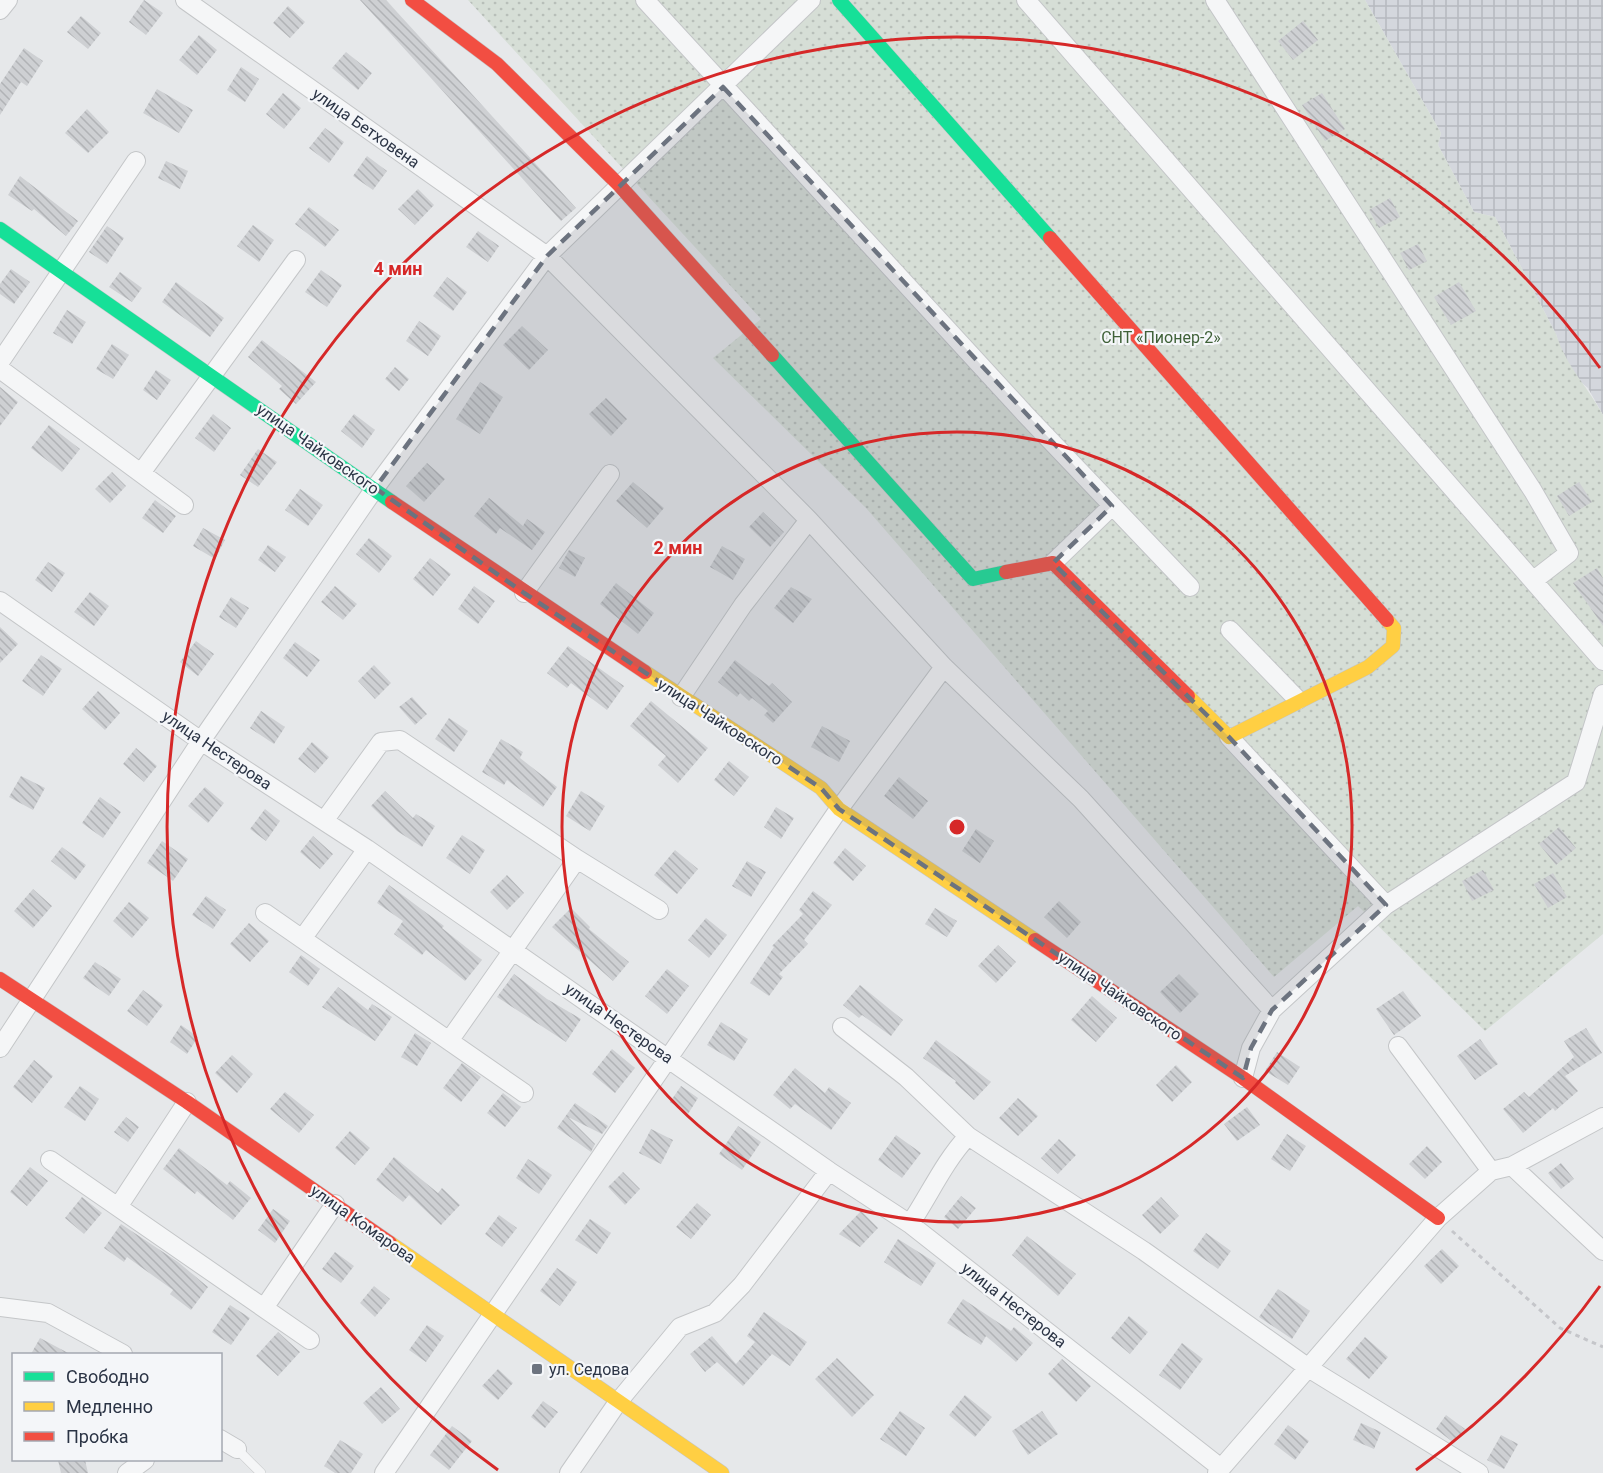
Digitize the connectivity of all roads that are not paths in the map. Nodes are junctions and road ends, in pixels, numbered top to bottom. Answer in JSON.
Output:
{"nodes":[{"id":1,"x":8,"y":0,"type":"edge"},
{"id":2,"x":185,"y":0,"type":"edge"},
{"id":3,"x":412,"y":0,"type":"edge"},
{"id":4,"x":645,"y":0,"type":"edge"},
{"id":5,"x":811,"y":0,"type":"edge"},
{"id":6,"x":839,"y":0,"type":"edge"},
{"id":7,"x":1026,"y":0,"type":"edge"},
{"id":8,"x":1215,"y":0,"type":"edge"},
{"id":9,"x":0,"y":10,"type":"edge"},
{"id":10,"x":723,"y":87,"type":"junction"},
{"id":11,"x":136,"y":161,"type":"dead end"},
{"id":12,"x":619,"y":185,"type":"junction"},
{"id":13,"x":0,"y":229,"type":"edge"},
{"id":14,"x":547,"y":256,"type":"junction"},
{"id":15,"x":296,"y":260,"type":"dead end"},
{"id":16,"x":60,"y":270,"type":"junction"},
{"id":17,"x":0,"y":363,"type":"edge"},
{"id":18,"x":0,"y":369,"type":"edge"},
{"id":19,"x":212,"y":375,"type":"junction"},
{"id":20,"x":141,"y":473,"type":"junction"},
{"id":21,"x":610,"y":474,"type":"dead end"},
{"id":22,"x":375,"y":488,"type":"junction"},
{"id":23,"x":184,"y":505,"type":"dead end"},
{"id":24,"x":1112,"y":506,"type":"junction"},
{"id":25,"x":809,"y":520,"type":"junction"},
{"id":26,"x":1053,"y":563,"type":"junction"},
{"id":27,"x":1534,"y":580,"type":"junction"},
{"id":28,"x":1190,"y":587,"type":"dead end"},
{"id":29,"x":524,"y":593,"type":"junction"},
{"id":30,"x":0,"y":601,"type":"edge"},
{"id":31,"x":1230,"y":630,"type":"dead end"},
{"id":32,"x":1603,"y":661,"type":"edge"},
{"id":33,"x":944,"y":667,"type":"junction"},
{"id":34,"x":1603,"y":694,"type":"edge"},
{"id":35,"x":681,"y":697,"type":"junction"},
{"id":36,"x":1298,"y":700,"type":"junction"},
{"id":37,"x":1229,"y":737,"type":"junction"},
{"id":38,"x":201,"y":741,"type":"junction"},
{"id":39,"x":839,"y":809,"type":"junction"},
{"id":40,"x":324,"y":820,"type":"junction"},
{"id":41,"x":367,"y":849,"type":"junction"},
{"id":42,"x":578,"y":859,"type":"junction"},
{"id":43,"x":1386,"y":905,"type":"junction"},
{"id":44,"x":659,"y":910,"type":"dead end"},
{"id":45,"x":265,"y":913,"type":"dead end"},
{"id":46,"x":302,"y":939,"type":"junction"},
{"id":47,"x":512,"y":949,"type":"junction"},
{"id":48,"x":0,"y":979,"type":"edge"},
{"id":49,"x":30,"y":1000,"type":"junction"},
{"id":50,"x":1272,"y":1010,"type":"junction"},
{"id":51,"x":842,"y":1027,"type":"dead end"},
{"id":52,"x":449,"y":1041,"type":"junction"},
{"id":53,"x":1398,"y":1046,"type":"dead end"},
{"id":54,"x":0,"y":1048,"type":"edge"},
{"id":55,"x":669,"y":1057,"type":"junction"},
{"id":56,"x":1243,"y":1078,"type":"junction"},
{"id":57,"x":525,"y":1093,"type":"dead end"},
{"id":58,"x":187,"y":1102,"type":"junction"},
{"id":59,"x":1603,"y":1117,"type":"edge"},
{"id":60,"x":968,"y":1136,"type":"junction"},
{"id":61,"x":50,"y":1161,"type":"dead end"},
{"id":62,"x":1512,"y":1166,"type":"junction"},
{"id":63,"x":829,"y":1171,"type":"junction"},
{"id":64,"x":1491,"y":1171,"type":"junction"},
{"id":65,"x":335,"y":1204,"type":"junction"},
{"id":66,"x":118,"y":1207,"type":"junction"},
{"id":67,"x":1438,"y":1218,"type":"junction"},
{"id":68,"x":910,"y":1224,"type":"junction"},
{"id":69,"x":1603,"y":1251,"type":"edge"},
{"id":70,"x":0,"y":1307,"type":"edge"},
{"id":71,"x":264,"y":1308,"type":"junction"},
{"id":72,"x":492,"y":1313,"type":"junction"},
{"id":73,"x":310,"y":1340,"type":"dead end"},
{"id":74,"x":121,"y":1353,"type":"edge"},
{"id":75,"x":1310,"y":1369,"type":"junction"},
{"id":76,"x":618,"y":1402,"type":"junction"},
{"id":77,"x":222,"y":1439,"type":"edge"},
{"id":78,"x":237,"y":1449,"type":"joint"},
{"id":79,"x":144,"y":1461,"type":"edge"},
{"id":80,"x":1219,"y":1470,"type":"edge"},
{"id":81,"x":127,"y":1473,"type":"edge"},
{"id":82,"x":261,"y":1473,"type":"edge"},
{"id":83,"x":384,"y":1473,"type":"edge"},
{"id":84,"x":568,"y":1473,"type":"edge"},
{"id":85,"x":722,"y":1473,"type":"edge"},
{"id":86,"x":1479,"y":1473,"type":"edge"}],
"edges":[{"from":1,"to":9,"type":"street"},
{"from":2,"to":14,"type":"street","name":"улица Бетховена"},
{"from":3,"to":12,"type":"street"},
{"from":4,"to":10,"type":"street"},
{"from":5,"to":10,"type":"street"},
{"from":6,"to":36,"type":"street"},
{"from":7,"to":27,"type":"street"},
{"from":8,"to":27,"type":"street"},
{"from":10,"to":12,"type":"street"},
{"from":10,"to":24,"type":"street"},
{"from":11,"to":16,"type":"street"},
{"from":12,"to":14,"type":"street"},
{"from":12,"to":26,"type":"street"},
{"from":13,"to":16,"type":"street","name":"улица Чайковского"},
{"from":14,"to":22,"type":"street"},
{"from":14,"to":25,"type":"street","name":"улица Бетховена"},
{"from":15,"to":19,"type":"street"},
{"from":16,"to":17,"type":"street"},
{"from":16,"to":19,"type":"street","name":"улица Чайковского"},
{"from":18,"to":20,"type":"street"},
{"from":19,"to":20,"type":"street"},
{"from":19,"to":22,"type":"street","name":"улица Чайковского"},
{"from":20,"to":23,"type":"street"},
{"from":21,"to":29,"type":"street"},
{"from":22,"to":29,"type":"street","name":"улица Чайковского"},
{"from":22,"to":38,"type":"street"},
{"from":24,"to":26,"type":"street"},
{"from":24,"to":28,"type":"street"},
{"from":25,"to":33,"type":"street","name":"улица Бетховена"},
{"from":25,"to":35,"type":"street"},
{"from":26,"to":37,"type":"street"},
{"from":27,"to":32,"type":"street"},
{"from":29,"to":35,"type":"street","name":"улица Чайковского"},
{"from":30,"to":38,"type":"street","name":"улица Нестерова"},
{"from":31,"to":36,"type":"street"},
{"from":33,"to":39,"type":"street"},
{"from":33,"to":50,"type":"street","name":"улица Бетховена"},
{"from":34,"to":43,"type":"street"},
{"from":35,"to":39,"type":"street","name":"улица Чайковского"},
{"from":36,"to":37,"type":"street"},
{"from":37,"to":43,"type":"street"},
{"from":38,"to":40,"type":"street","name":"улица Нестерова"},
{"from":38,"to":49,"type":"street"},
{"from":39,"to":55,"type":"street"},
{"from":39,"to":56,"type":"street","name":"улица Чайковского"},
{"from":40,"to":41,"type":"street","name":"улица Нестерова"},
{"from":40,"to":42,"type":"street"},
{"from":41,"to":46,"type":"street"},
{"from":41,"to":47,"type":"street","name":"улица Нестерова"},
{"from":42,"to":44,"type":"street"},
{"from":42,"to":47,"type":"street"},
{"from":43,"to":50,"type":"street"},
{"from":45,"to":46,"type":"street"},
{"from":46,"to":52,"type":"street"},
{"from":47,"to":52,"type":"street"},
{"from":47,"to":55,"type":"street","name":"улица Нестерова"},
{"from":48,"to":49,"type":"street","name":"улица Комарова"},
{"from":49,"to":54,"type":"street"},
{"from":49,"to":58,"type":"street","name":"улица Комарова"},
{"from":50,"to":56,"type":"street"},
{"from":51,"to":60,"type":"street"},
{"from":52,"to":57,"type":"street"},
{"from":53,"to":64,"type":"street"},
{"from":55,"to":63,"type":"street","name":"улица Нестерова"},
{"from":55,"to":72,"type":"street"},
{"from":56,"to":67,"type":"street","name":"улица Чайковского"},
{"from":58,"to":65,"type":"street","name":"улица Комарова"},
{"from":58,"to":66,"type":"street"},
{"from":59,"to":62,"type":"street"},
{"from":60,"to":68,"type":"street"},
{"from":60,"to":75,"type":"street"},
{"from":61,"to":66,"type":"street"},
{"from":62,"to":64,"type":"street"},
{"from":62,"to":69,"type":"street"},
{"from":63,"to":68,"type":"street","name":"улица Нестерова"},
{"from":63,"to":76,"type":"street"},
{"from":64,"to":67,"type":"street"},
{"from":65,"to":71,"type":"street"},
{"from":65,"to":72,"type":"street","name":"улица Комарова"},
{"from":66,"to":71,"type":"street"},
{"from":67,"to":75,"type":"street"},
{"from":68,"to":80,"type":"street","name":"улица Нестерова"},
{"from":70,"to":74,"type":"street"},
{"from":71,"to":73,"type":"street"},
{"from":72,"to":76,"type":"street","name":"улица Комарова"},
{"from":72,"to":83,"type":"street"},
{"from":75,"to":80,"type":"street"},
{"from":75,"to":86,"type":"street"},
{"from":76,"to":84,"type":"street"},
{"from":76,"to":85,"type":"street","name":"улица Комарова"},
{"from":77,"to":78,"type":"street"},
{"from":78,"to":82,"type":"lane"},
{"from":79,"to":81,"type":"street"}]}
